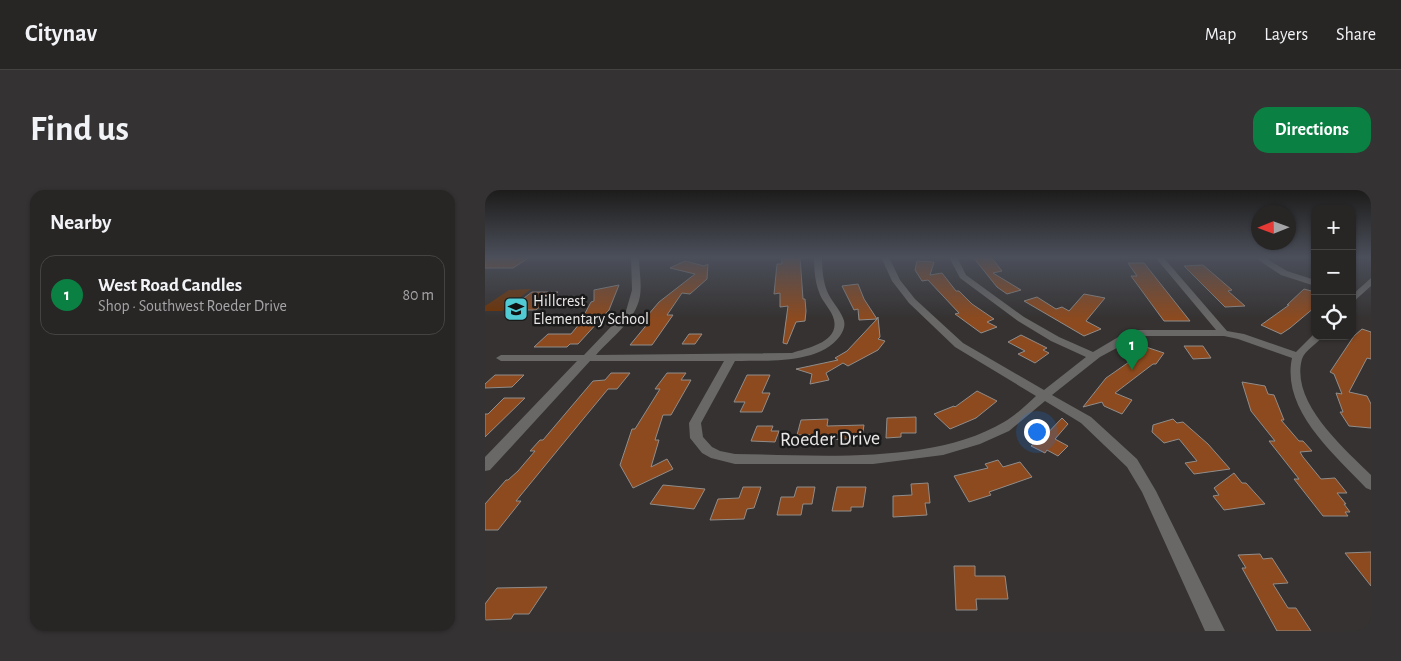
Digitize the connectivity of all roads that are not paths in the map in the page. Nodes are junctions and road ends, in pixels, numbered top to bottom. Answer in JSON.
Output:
{"nodes":[{"id":1,"x":637,"y":278,"type":"edge"},
{"id":2,"x":820,"y":278,"type":"edge"},
{"id":3,"x":894,"y":278,"type":"edge"},
{"id":4,"x":965,"y":278,"type":"edge"},
{"id":5,"x":1177,"y":278,"type":"edge"},
{"id":6,"x":1298,"y":278,"type":"edge"},
{"id":7,"x":1311,"y":282,"type":"edge"},
{"id":8,"x":1371,"y":282,"type":"edge"},
{"id":9,"x":1356,"y":295,"type":"edge"},
{"id":10,"x":1224,"y":333,"type":"junction"},
{"id":11,"x":1314,"y":340,"type":"edge"},
{"id":12,"x":1095,"y":357,"type":"junction"},
{"id":13,"x":1298,"y":357,"type":"junction"},
{"id":14,"x":501,"y":358,"type":"dead end"},
{"id":15,"x":585,"y":358,"type":"junction"},
{"id":16,"x":731,"y":358,"type":"junction"},
{"id":17,"x":1045,"y":395,"type":"junction"},
{"id":18,"x":485,"y":466,"type":"edge"},
{"id":19,"x":1371,"y":484,"type":"edge"},
{"id":20,"x":1215,"y":631,"type":"edge"}],
"edges":[{"from":1,"to":15,"type":"street"},
{"from":2,"to":16,"type":"street"},
{"from":3,"to":17,"type":"street"},
{"from":4,"to":12,"type":"street"},
{"from":5,"to":10,"type":"street"},
{"from":6,"to":7,"type":"street"},
{"from":8,"to":9,"type":"street"},
{"from":10,"to":12,"type":"street","name":"Roeder Drive"},
{"from":10,"to":13,"type":"street","name":"Roeder Drive"},
{"from":11,"to":13,"type":"street"},
{"from":12,"to":17,"type":"street","name":"Roeder Drive"},
{"from":13,"to":19,"type":"street"},
{"from":14,"to":15,"type":"street"},
{"from":15,"to":16,"type":"street"},
{"from":15,"to":18,"type":"street"},
{"from":16,"to":17,"type":"street","name":"Roeder Drive"},
{"from":17,"to":20,"type":"street"}]}
